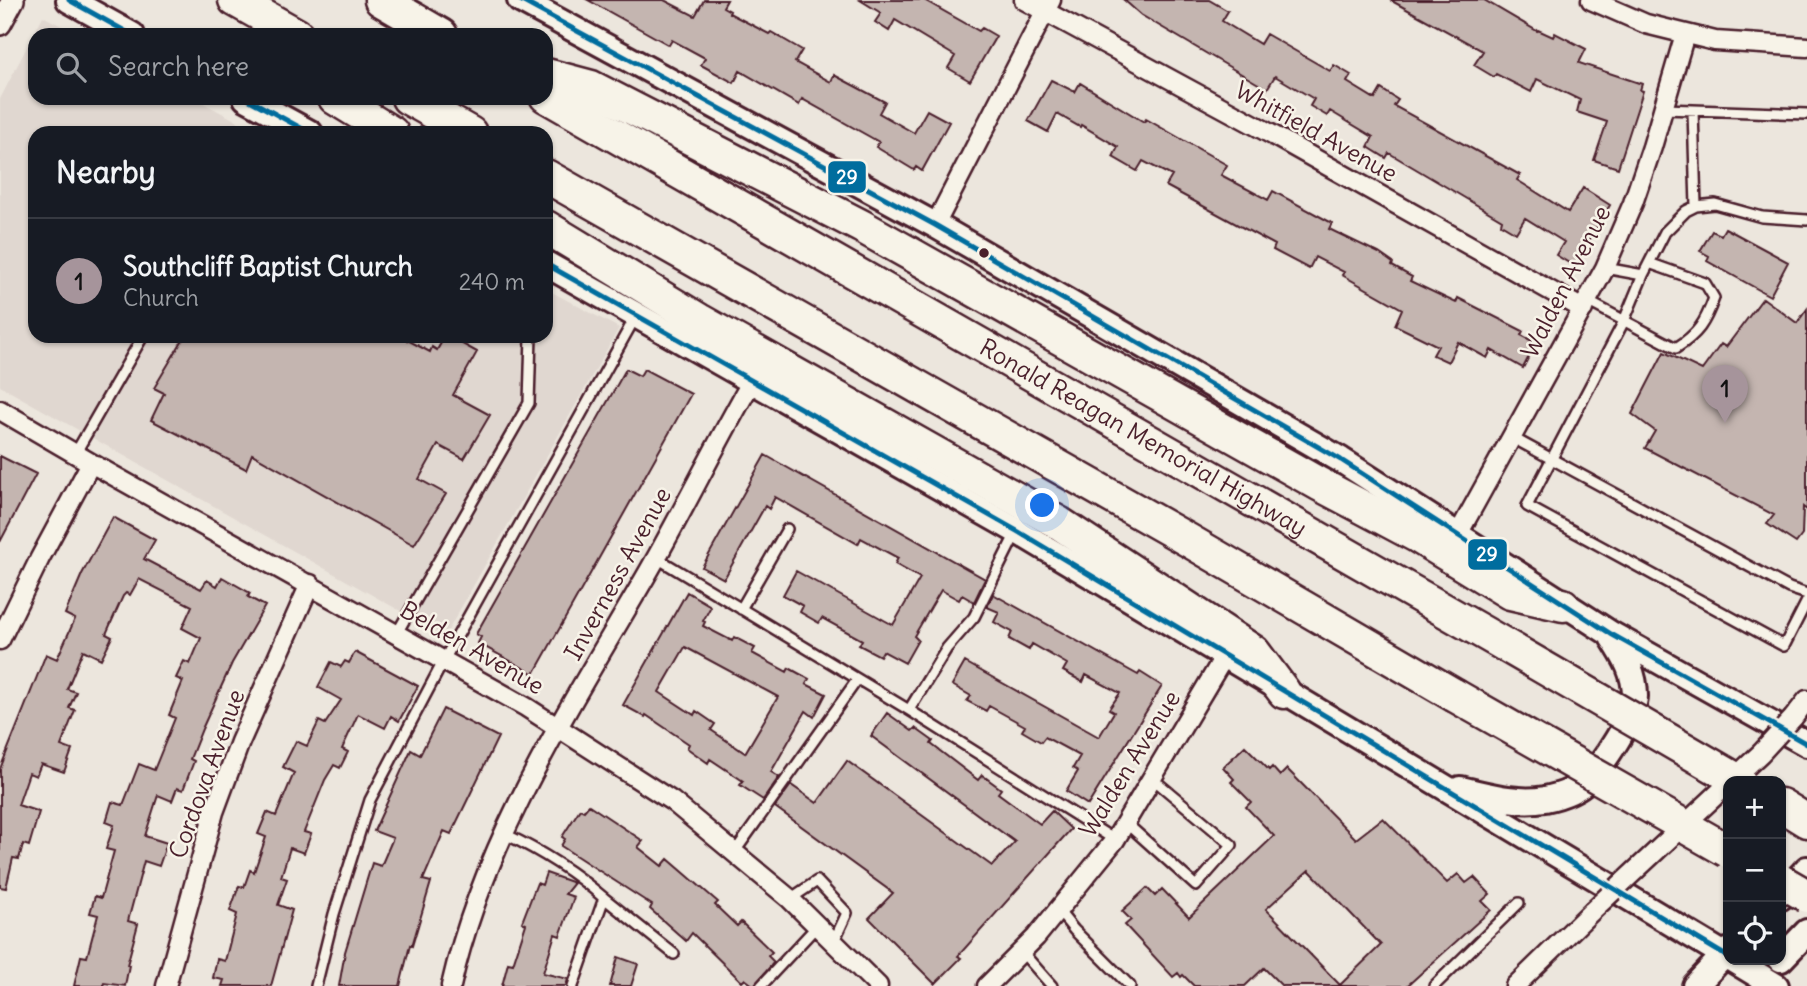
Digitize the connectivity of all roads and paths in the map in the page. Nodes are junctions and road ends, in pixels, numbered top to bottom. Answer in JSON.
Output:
{"nodes":[{"id":1,"x":13,"y":0,"type":"edge"},
{"id":2,"x":69,"y":0,"type":"edge"},
{"id":3,"x":235,"y":0,"type":"edge"},
{"id":4,"x":381,"y":0,"type":"edge"},
{"id":5,"x":520,"y":0,"type":"edge"},
{"id":6,"x":1024,"y":0,"type":"edge"},
{"id":7,"x":1591,"y":0,"type":"edge"},
{"id":8,"x":1048,"y":6,"type":"edge"},
{"id":9,"x":0,"y":24,"type":"edge"},
{"id":10,"x":119,"y":28,"type":"edge"},
{"id":11,"x":282,"y":28,"type":"edge"},
{"id":12,"x":429,"y":28,"type":"edge"},
{"id":13,"x":1685,"y":34,"type":"junction"},
{"id":14,"x":1807,"y":47,"type":"edge"},
{"id":15,"x":553,"y":77,"type":"edge"},
{"id":16,"x":553,"y":100,"type":"edge"},
{"id":17,"x":259,"y":105,"type":"edge"},
{"id":18,"x":346,"y":105,"type":"edge"},
{"id":19,"x":420,"y":105,"type":"edge"},
{"id":20,"x":1664,"y":108,"type":"junction"},
{"id":21,"x":1693,"y":111,"type":"junction"},
{"id":22,"x":1807,"y":114,"type":"edge"},
{"id":23,"x":297,"y":126,"type":"edge"},
{"id":24,"x":381,"y":126,"type":"edge"},
{"id":25,"x":458,"y":126,"type":"edge"},
{"id":26,"x":553,"y":180,"type":"edge"},
{"id":27,"x":1696,"y":206,"type":"junction"},
{"id":28,"x":1807,"y":220,"type":"edge"},
{"id":29,"x":935,"y":225,"type":"junction"},
{"id":30,"x":553,"y":231,"type":"edge"},
{"id":31,"x":1649,"y":263,"type":"junction"},
{"id":32,"x":553,"y":268,"type":"edge"},
{"id":33,"x":1605,"y":268,"type":"junction"},
{"id":34,"x":1643,"y":275,"type":"junction"},
{"id":35,"x":1585,"y":305,"type":"junction"},
{"id":36,"x":637,"y":314,"type":"junction"},
{"id":37,"x":1624,"y":321,"type":"junction"},
{"id":38,"x":140,"y":343,"type":"edge"},
{"id":39,"x":531,"y":343,"type":"edge"},
{"id":40,"x":752,"y":381,"type":"junction"},
{"id":41,"x":0,"y":410,"type":"edge"},
{"id":42,"x":1513,"y":438,"type":"junction"},
{"id":43,"x":83,"y":458,"type":"junction"},
{"id":44,"x":1553,"y":458,"type":"junction"},
{"id":45,"x":787,"y":529,"type":"dead end"},
{"id":46,"x":1017,"y":531,"type":"junction"},
{"id":47,"x":1457,"y":536,"type":"junction"},
{"id":48,"x":657,"y":558,"type":"junction"},
{"id":49,"x":310,"y":584,"type":"junction"},
{"id":50,"x":1807,"y":594,"type":"edge"},
{"id":51,"x":1807,"y":601,"type":"edge"},
{"id":52,"x":1563,"y":605,"type":"junction"},
{"id":53,"x":741,"y":609,"type":"junction"},
{"id":54,"x":397,"y":633,"type":"junction"},
{"id":55,"x":1611,"y":634,"type":"junction"},
{"id":56,"x":0,"y":640,"type":"edge"},
{"id":57,"x":1224,"y":657,"type":"junction"},
{"id":58,"x":444,"y":660,"type":"junction"},
{"id":59,"x":857,"y":680,"type":"junction"},
{"id":60,"x":1284,"y":692,"type":"junction"},
{"id":61,"x":1807,"y":700,"type":"edge"},
{"id":62,"x":909,"y":710,"type":"junction"},
{"id":63,"x":559,"y":727,"type":"junction"},
{"id":64,"x":1807,"y":744,"type":"edge"},
{"id":65,"x":1730,"y":776,"type":"edge"},
{"id":66,"x":1736,"y":776,"type":"edge"},
{"id":67,"x":1152,"y":778,"type":"junction"},
{"id":68,"x":1439,"y":784,"type":"junction"},
{"id":69,"x":1723,"y":789,"type":"edge"},
{"id":70,"x":1786,"y":808,"type":"edge"},
{"id":71,"x":1807,"y":821,"type":"edge"},
{"id":72,"x":1126,"y":823,"type":"junction"},
{"id":73,"x":505,"y":834,"type":"junction"},
{"id":74,"x":1115,"y":840,"type":"junction"},
{"id":75,"x":1723,"y":848,"type":"edge"},
{"id":76,"x":734,"y":853,"type":"junction"},
{"id":77,"x":1807,"y":869,"type":"edge"},
{"id":78,"x":1786,"y":884,"type":"edge"},
{"id":79,"x":1786,"y":892,"type":"edge"},
{"id":80,"x":1807,"y":896,"type":"edge"},
{"id":81,"x":604,"y":898,"type":"junction"},
{"id":82,"x":790,"y":899,"type":"junction"},
{"id":83,"x":1519,"y":903,"type":"dead end"},
{"id":84,"x":1057,"y":909,"type":"junction"},
{"id":85,"x":818,"y":925,"type":"junction"},
{"id":86,"x":1807,"y":932,"type":"edge"},
{"id":87,"x":834,"y":941,"type":"junction"},
{"id":88,"x":1022,"y":952,"type":"junction"},
{"id":89,"x":1723,"y":952,"type":"edge"},
{"id":90,"x":1786,"y":953,"type":"edge"},
{"id":91,"x":674,"y":954,"type":"dead end"},
{"id":92,"x":1723,"y":960,"type":"edge"},
{"id":93,"x":1741,"y":965,"type":"edge"},
{"id":94,"x":1776,"y":965,"type":"edge"},
{"id":95,"x":1764,"y":983,"type":"edge"},
{"id":96,"x":166,"y":986,"type":"edge"},
{"id":97,"x":316,"y":986,"type":"edge"},
{"id":98,"x":451,"y":986,"type":"edge"},
{"id":99,"x":573,"y":986,"type":"edge"},
{"id":100,"x":761,"y":986,"type":"edge"},
{"id":101,"x":878,"y":986,"type":"edge"},
{"id":102,"x":987,"y":986,"type":"edge"},
{"id":103,"x":1052,"y":986,"type":"edge"},
{"id":104,"x":1130,"y":986,"type":"edge"},
{"id":105,"x":1434,"y":986,"type":"edge"},
{"id":106,"x":1515,"y":986,"type":"edge"},
{"id":107,"x":1695,"y":986,"type":"edge"}],
"edges":[{"from":1,"to":9,"type":"street"},
{"from":2,"to":10,"type":"main road"},
{"from":3,"to":11,"type":"highway"},
{"from":4,"to":12,"type":"highway"},
{"from":5,"to":29,"type":"main road"},
{"from":6,"to":8,"type":"street","name":"Whitfield Avenue"},
{"from":7,"to":13,"type":"street"},
{"from":8,"to":29,"type":"street"},
{"from":8,"to":35,"type":"street","name":"Whitfield Avenue"},
{"from":13,"to":14,"type":"street"},
{"from":13,"to":20,"type":"street","name":"Walden Avenue"},
{"from":15,"to":52,"type":"highway"},
{"from":16,"to":65,"type":"highway","name":"Ronald Reagan Memorial Highway","bridge":true},
{"from":17,"to":23,"type":"main road"},
{"from":18,"to":24,"type":"highway"},
{"from":19,"to":25,"type":"highway"},
{"from":20,"to":21,"type":"lane"},
{"from":20,"to":33,"type":"street","name":"Walden Avenue"},
{"from":21,"to":22,"type":"lane"},
{"from":21,"to":27,"type":"lane"},
{"from":26,"to":75,"type":"highway","bridge":true},
{"from":27,"to":28,"type":"lane"},
{"from":27,"to":31,"type":"lane"},
{"from":29,"to":47,"type":"main road"},
{"from":30,"to":60,"type":"highway"},
{"from":31,"to":34,"type":"lane"},
{"from":31,"to":37,"type":"lane"},
{"from":32,"to":36,"type":"main road"},
{"from":33,"to":34,"type":"lane"},
{"from":33,"to":35,"type":"street","name":"Walden Avenue"},
{"from":34,"to":37,"type":"lane"},
{"from":35,"to":37,"type":"lane"},
{"from":35,"to":42,"type":"street","name":"Walden Avenue"},
{"from":36,"to":40,"type":"main road"},
{"from":36,"to":58,"type":"lane"},
{"from":37,"to":44,"type":"lane"},
{"from":38,"to":43,"type":"lane"},
{"from":39,"to":54,"type":"lane"},
{"from":40,"to":46,"type":"main road"},
{"from":40,"to":48,"type":"street","name":"Inverness Avenue"},
{"from":41,"to":43,"type":"street","name":"Belden Avenue"},
{"from":42,"to":44,"type":"lane"},
{"from":42,"to":47,"type":"street","name":"Walden Avenue"},
{"from":43,"to":49,"type":"street","name":"Belden Avenue"},
{"from":43,"to":56,"type":"street"},
{"from":44,"to":50,"type":"lane"},
{"from":44,"to":51,"type":"lane"},
{"from":45,"to":53,"type":"lane"},
{"from":46,"to":57,"type":"main road"},
{"from":46,"to":62,"type":"lane"},
{"from":47,"to":52,"type":"main road"},
{"from":48,"to":53,"type":"lane"},
{"from":48,"to":63,"type":"street","name":"Inverness Avenue"},
{"from":49,"to":54,"type":"street","name":"Belden Avenue"},
{"from":49,"to":96,"type":"street","name":"Cordova Avenue"},
{"from":52,"to":55,"type":"main road"},
{"from":53,"to":59,"type":"lane"},
{"from":54,"to":58,"type":"street","name":"Belden Avenue"},
{"from":55,"to":64,"type":"main road"},
{"from":55,"to":68,"type":"main road"},
{"from":57,"to":60,"type":"main road"},
{"from":57,"to":67,"type":"street","name":"Walden Avenue"},
{"from":58,"to":63,"type":"street","name":"Belden Avenue"},
{"from":58,"to":97,"type":"lane"},
{"from":59,"to":62,"type":"lane"},
{"from":59,"to":76,"type":"lane"},
{"from":60,"to":68,"type":"main road"},
{"from":61,"to":66,"type":"street","bridge":true},
{"from":62,"to":74,"type":"lane"},
{"from":63,"to":73,"type":"street","name":"Inverness Avenue"},
{"from":63,"to":76,"type":"street","name":"Belden Avenue"},
{"from":67,"to":72,"type":"street","name":"Walden Avenue"},
{"from":67,"to":72,"type":"lane"},
{"from":68,"to":89,"type":"main road"},
{"from":69,"to":106,"type":"street","bridge":true},
{"from":70,"to":71,"type":"highway"},
{"from":72,"to":74,"type":"street","name":"Walden Avenue"},
{"from":73,"to":81,"type":"lane"},
{"from":73,"to":98,"type":"street","name":"Inverness Avenue"},
{"from":74,"to":84,"type":"street","name":"Walden Avenue"},
{"from":76,"to":82,"type":"street","name":"Belden Avenue"},
{"from":77,"to":79,"type":"main road"},
{"from":78,"to":80,"type":"highway","bridge":true},
{"from":81,"to":91,"type":"lane"},
{"from":81,"to":99,"type":"lane"},
{"from":82,"to":85,"type":"street","name":"Belden Avenue"},
{"from":82,"to":87,"type":"lane"},
{"from":83,"to":105,"type":"lane"},
{"from":84,"to":88,"type":"street","name":"Walden Avenue"},
{"from":84,"to":104,"type":"lane"},
{"from":85,"to":87,"type":"street","name":"Belden Avenue"},
{"from":85,"to":100,"type":"lane"},
{"from":86,"to":90,"type":"main road"},
{"from":87,"to":101,"type":"street","name":"Belden Avenue"},
{"from":88,"to":102,"type":"street","name":"Walden Avenue"},
{"from":88,"to":103,"type":"lane"},
{"from":92,"to":107,"type":"main road"},
{"from":93,"to":95,"type":"main road"},
{"from":94,"to":95,"type":"main road"}]}
